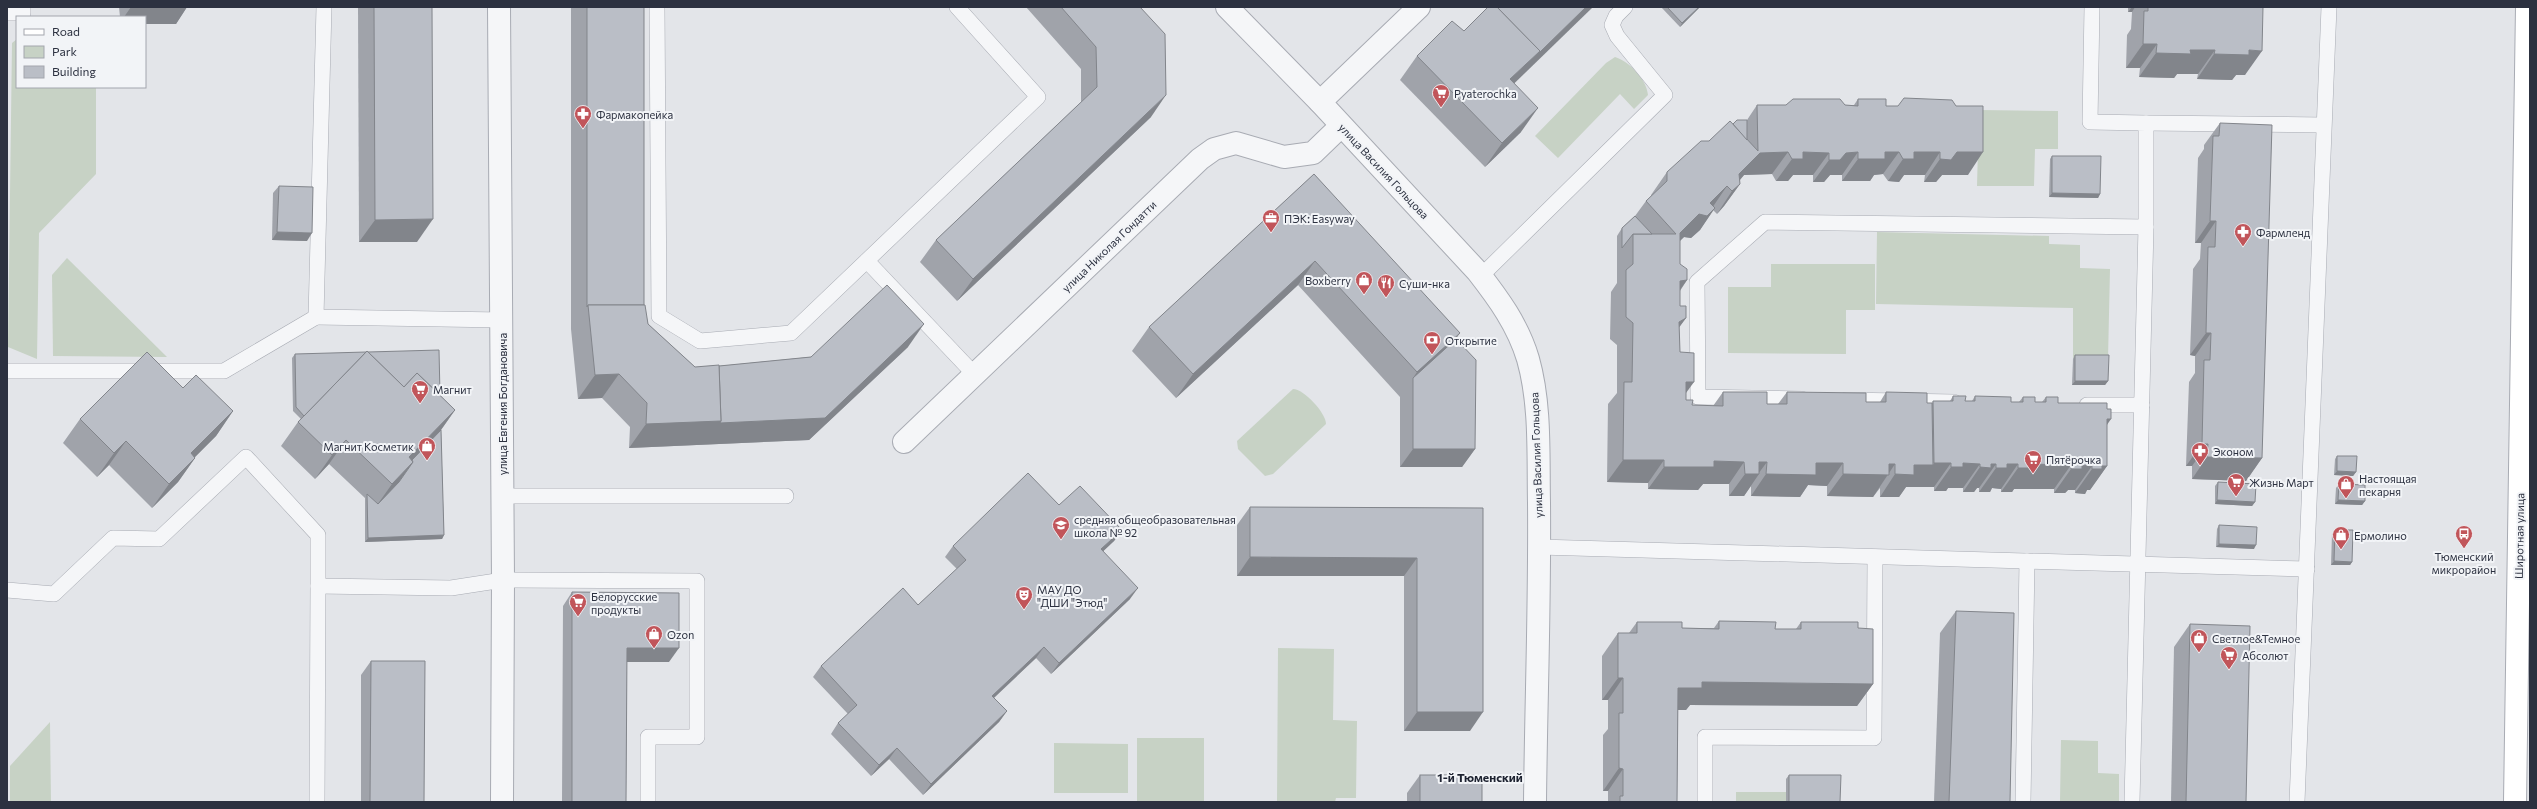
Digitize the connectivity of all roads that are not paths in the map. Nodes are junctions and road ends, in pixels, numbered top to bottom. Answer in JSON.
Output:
{"nodes":[{"id":1,"x":23,"y":7,"type":"edge"},
{"id":2,"x":324,"y":7,"type":"edge"},
{"id":3,"x":499,"y":7,"type":"edge"},
{"id":4,"x":657,"y":7,"type":"edge"},
{"id":5,"x":957,"y":7,"type":"edge"},
{"id":6,"x":1227,"y":7,"type":"edge"},
{"id":7,"x":1419,"y":7,"type":"edge"},
{"id":8,"x":1625,"y":7,"type":"edge"},
{"id":9,"x":2092,"y":7,"type":"edge"},
{"id":10,"x":2329,"y":7,"type":"edge"},
{"id":11,"x":2527,"y":7,"type":"edge"},
{"id":12,"x":7,"y":13,"type":"edge"},
{"id":13,"x":1320,"y":102,"type":"junction"},
{"id":14,"x":2146,"y":123,"type":"junction"},
{"id":15,"x":2323,"y":125,"type":"junction"},
{"id":16,"x":1341,"y":126,"type":"junction"},
{"id":17,"x":2146,"y":227,"type":"junction"},
{"id":18,"x":2526,"y":235,"type":"edge"},
{"id":19,"x":866,"y":261,"type":"junction"},
{"id":20,"x":1481,"y":276,"type":"junction"},
{"id":21,"x":316,"y":316,"type":"junction"},
{"id":22,"x":502,"y":320,"type":"junction"},
{"id":23,"x":7,"y":371,"type":"edge"},
{"id":24,"x":975,"y":374,"type":"junction"},
{"id":25,"x":1816,"y":399,"type":"edge"},
{"id":26,"x":1832,"y":400,"type":"edge"},
{"id":27,"x":1966,"y":402,"type":"edge"},
{"id":28,"x":2069,"y":404,"type":"edge"},
{"id":29,"x":2142,"y":404,"type":"junction"},
{"id":30,"x":904,"y":442,"type":"dead end"},
{"id":31,"x":503,"y":496,"type":"junction"},
{"id":32,"x":786,"y":496,"type":"dead end"},
{"id":33,"x":1539,"y":547,"type":"junction"},
{"id":34,"x":1875,"y":557,"type":"junction"},
{"id":35,"x":2027,"y":561,"type":"junction"},
{"id":36,"x":2139,"y":563,"type":"junction"},
{"id":37,"x":2307,"y":569,"type":"junction"},
{"id":38,"x":503,"y":580,"type":"junction"},
{"id":39,"x":318,"y":586,"type":"junction"},
{"id":40,"x":7,"y":590,"type":"edge"},
{"id":41,"x":317,"y":802,"type":"edge"},
{"id":42,"x":502,"y":802,"type":"edge"},
{"id":43,"x":648,"y":802,"type":"edge"},
{"id":44,"x":1534,"y":802,"type":"edge"},
{"id":45,"x":1705,"y":802,"type":"edge"},
{"id":46,"x":2023,"y":802,"type":"edge"},
{"id":47,"x":2132,"y":802,"type":"edge"},
{"id":48,"x":2297,"y":802,"type":"edge"},
{"id":49,"x":2515,"y":802,"type":"edge"}],
"edges":[{"from":1,"to":12,"type":"lane"},
{"from":2,"to":21,"type":"lane"},
{"from":3,"to":22,"type":"street","name":"улица Евгения Богдановича"},
{"from":4,"to":19,"type":"lane"},
{"from":5,"to":19,"type":"lane"},
{"from":6,"to":13,"type":"street","name":"улица Василия Гольцова"},
{"from":7,"to":13,"type":"street"},
{"from":8,"to":20,"type":"lane"},
{"from":9,"to":14,"type":"lane"},
{"from":10,"to":15,"type":"lane"},
{"from":11,"to":18,"type":"main road","name":"Широтная улица"},
{"from":13,"to":16,"type":"street","name":"улица Василия Гольцова"},
{"from":14,"to":15,"type":"lane"},
{"from":14,"to":17,"type":"lane"},
{"from":15,"to":37,"type":"lane"},
{"from":16,"to":20,"type":"street","name":"улица Василия Гольцова"},
{"from":16,"to":24,"type":"street","name":"улица Николая Гондатти"},
{"from":17,"to":25,"type":"lane"},
{"from":17,"to":29,"type":"lane"},
{"from":18,"to":49,"type":"main road","name":"Широтная улица"},
{"from":19,"to":24,"type":"lane"},
{"from":20,"to":33,"type":"street","name":"улица Василия Гольцова"},
{"from":21,"to":22,"type":"lane"},
{"from":21,"to":23,"type":"lane"},
{"from":22,"to":31,"type":"street","name":"улица Евгения Богдановича"},
{"from":24,"to":30,"type":"street","name":"улица Николая Гондатти"},
{"from":26,"to":27,"type":"lane"},
{"from":28,"to":29,"type":"lane"},
{"from":29,"to":36,"type":"lane"},
{"from":31,"to":32,"type":"lane"},
{"from":31,"to":38,"type":"street","name":"улица Евгения Богдановича"},
{"from":33,"to":34,"type":"lane"},
{"from":33,"to":44,"type":"street","name":"улица Василия Гольцова"},
{"from":34,"to":35,"type":"lane"},
{"from":34,"to":45,"type":"lane"},
{"from":35,"to":36,"type":"lane"},
{"from":35,"to":46,"type":"lane"},
{"from":36,"to":37,"type":"lane"},
{"from":36,"to":47,"type":"lane"},
{"from":37,"to":48,"type":"lane"},
{"from":38,"to":39,"type":"lane"},
{"from":38,"to":42,"type":"street","name":"улица Евгения Богдановича"},
{"from":38,"to":43,"type":"lane"},
{"from":39,"to":40,"type":"lane"},
{"from":39,"to":41,"type":"lane"}]}
